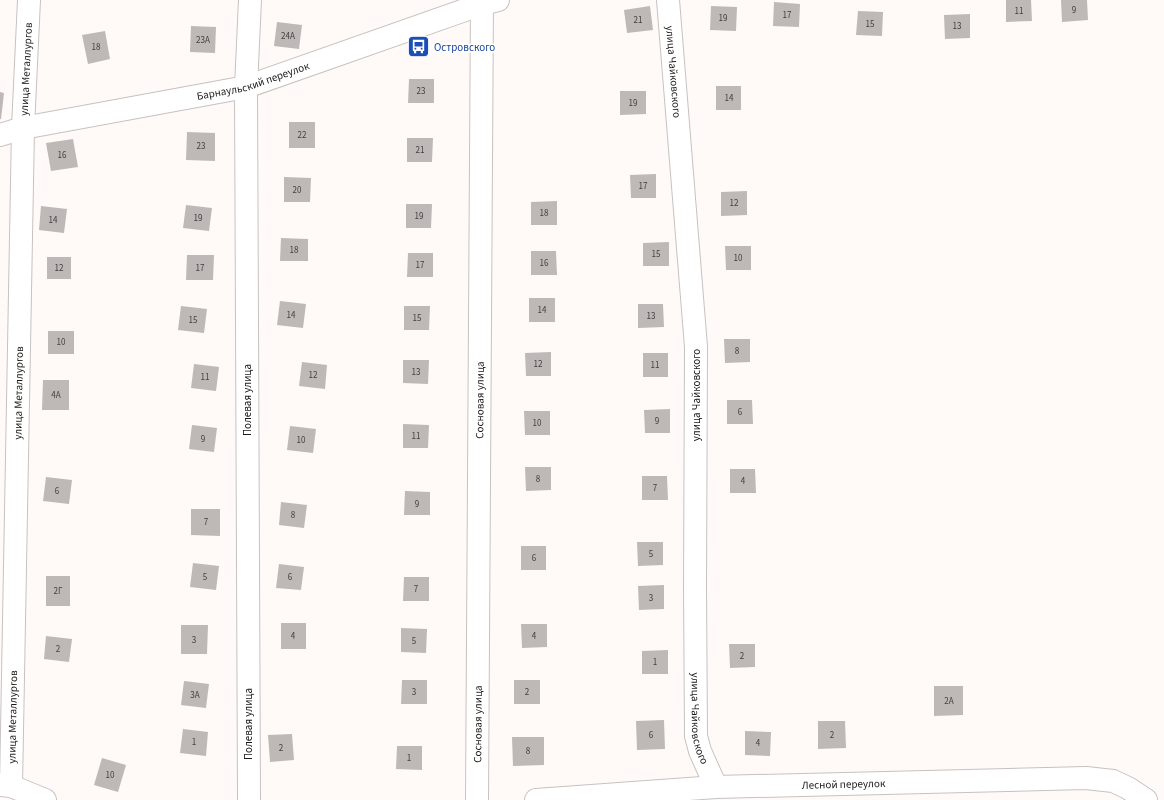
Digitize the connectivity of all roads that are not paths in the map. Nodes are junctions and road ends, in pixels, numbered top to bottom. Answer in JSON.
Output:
{"nodes":[{"id":1,"x":29,"y":0,"type":"edge"},
{"id":2,"x":250,"y":0,"type":"edge"},
{"id":3,"x":668,"y":0,"type":"edge"},
{"id":4,"x":488,"y":1,"type":"edge"},
{"id":5,"x":246,"y":87,"type":"junction"},
{"id":6,"x":23,"y":128,"type":"junction"},
{"id":7,"x":0,"y":135,"type":"edge"},
{"id":8,"x":6,"y":786,"type":"edge"},
{"id":9,"x":716,"y":787,"type":"junction"},
{"id":10,"x":45,"y":800,"type":"edge"},
{"id":11,"x":248,"y":800,"type":"edge"},
{"id":12,"x":477,"y":800,"type":"edge"},
{"id":13,"x":536,"y":800,"type":"edge"},
{"id":14,"x":1146,"y":800,"type":"edge"}],
"edges":[{"from":1,"to":6,"type":"street","name":"улица Металлургов"},
{"from":2,"to":5,"type":"street","name":"Полевая улица"},
{"from":3,"to":9,"type":"street","name":"улица Чайковского"},
{"from":4,"to":5,"type":"street","name":"Барнаульский переулок"},
{"from":4,"to":12,"type":"street","name":"Сосновая улица"},
{"from":5,"to":6,"type":"street","name":"Барнаульский переулок"},
{"from":5,"to":11,"type":"street","name":"Полевая улица"},
{"from":6,"to":7,"type":"street","name":"Барнаульский переулок"},
{"from":6,"to":8,"type":"street","name":"улица Металлургов"},
{"from":8,"to":10,"type":"street"},
{"from":9,"to":13,"type":"street","name":"Лесной переулок"},
{"from":9,"to":14,"type":"street","name":"Лесной переулок"}]}
